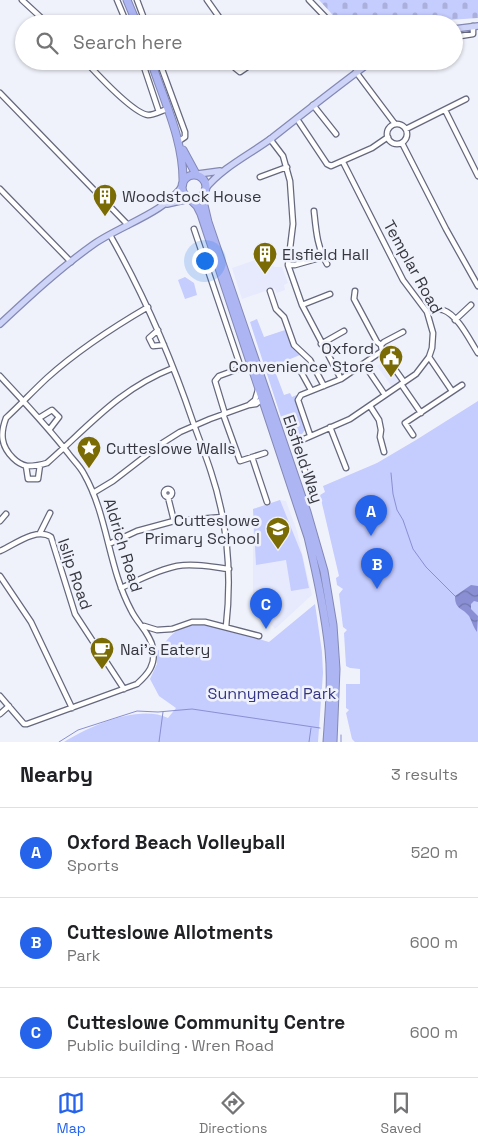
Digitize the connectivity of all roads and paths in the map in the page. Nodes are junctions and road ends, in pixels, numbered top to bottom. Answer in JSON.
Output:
{"nodes":[{"id":1,"x":22,"y":0,"type":"edge"},
{"id":2,"x":118,"y":0,"type":"edge"},
{"id":3,"x":127,"y":0,"type":"edge"},
{"id":4,"x":137,"y":0,"type":"edge"},
{"id":5,"x":207,"y":0,"type":"edge"},
{"id":6,"x":309,"y":0,"type":"edge"},
{"id":7,"x":38,"y":15,"type":"edge"},
{"id":8,"x":124,"y":15,"type":"edge"},
{"id":9,"x":133,"y":15,"type":"edge"},
{"id":10,"x":143,"y":15,"type":"edge"},
{"id":11,"x":218,"y":15,"type":"edge"},
{"id":12,"x":323,"y":15,"type":"edge"},
{"id":13,"x":476,"y":26,"type":"edge"},
{"id":14,"x":463,"y":28,"type":"edge"},
{"id":15,"x":463,"y":36,"type":"edge"},
{"id":16,"x":94,"y":70,"type":"edge"},
{"id":17,"x":145,"y":70,"type":"edge"},
{"id":18,"x":154,"y":70,"type":"edge"},
{"id":19,"x":162,"y":70,"type":"edge"},
{"id":20,"x":359,"y":70,"type":"edge"},
{"id":21,"x":356,"y":72,"type":"junction"},
{"id":22,"x":0,"y":92,"type":"edge"},
{"id":23,"x":466,"y":99,"type":"dead end"},
{"id":24,"x":313,"y":106,"type":"junction"},
{"id":25,"x":167,"y":110,"type":"junction"},
{"id":26,"x":445,"y":110,"type":"junction"},
{"id":27,"x":159,"y":112,"type":"junction"},
{"id":28,"x":299,"y":122,"type":"dead end"},
{"id":29,"x":335,"y":122,"type":"dead end"},
{"id":30,"x":395,"y":124,"type":"junction"},
{"id":31,"x":330,"y":127,"type":"junction"},
{"id":32,"x":406,"y":129,"type":"junction"},
{"id":33,"x":336,"y":134,"type":"dead end"},
{"id":34,"x":388,"y":137,"type":"junction"},
{"id":35,"x":270,"y":139,"type":"junction"},
{"id":36,"x":179,"y":142,"type":"junction"},
{"id":37,"x":402,"y":143,"type":"junction"},
{"id":38,"x":343,"y":162,"type":"junction"},
{"id":39,"x":287,"y":167,"type":"junction"},
{"id":40,"x":225,"y":170,"type":"junction"},
{"id":41,"x":197,"y":174,"type":"junction"},
{"id":42,"x":478,"y":176,"type":"edge"},
{"id":43,"x":260,"y":177,"type":"dead end"},
{"id":44,"x":183,"y":184,"type":"junction"},
{"id":45,"x":0,"y":189,"type":"edge"},
{"id":46,"x":205,"y":191,"type":"junction"},
{"id":47,"x":189,"y":199,"type":"junction"},
{"id":48,"x":162,"y":205,"type":"junction"},
{"id":49,"x":314,"y":211,"type":"dead end"},
{"id":50,"x":128,"y":225,"type":"junction"},
{"id":51,"x":194,"y":228,"type":"dead end"},
{"id":52,"x":110,"y":235,"type":"junction"},
{"id":53,"x":323,"y":257,"type":"junction"},
{"id":54,"x":71,"y":262,"type":"junction"},
{"id":55,"x":327,"y":264,"type":"dead end"},
{"id":56,"x":288,"y":265,"type":"junction"},
{"id":57,"x":478,"y":286,"type":"edge"},
{"id":58,"x":270,"y":291,"type":"dead end"},
{"id":59,"x":355,"y":291,"type":"dead end"},
{"id":60,"x":330,"y":294,"type":"dead end"},
{"id":61,"x":302,"y":305,"type":"junction"},
{"id":62,"x":471,"y":305,"type":"dead end"},
{"id":63,"x":148,"y":307,"type":"junction"},
{"id":64,"x":427,"y":312,"type":"junction"},
{"id":65,"x":455,"y":320,"type":"junction"},
{"id":66,"x":0,"y":324,"type":"edge"},
{"id":67,"x":158,"y":330,"type":"junction"},
{"id":68,"x":344,"y":331,"type":"dead end"},
{"id":69,"x":403,"y":332,"type":"dead end"},
{"id":70,"x":321,"y":344,"type":"junction"},
{"id":71,"x":164,"y":345,"type":"junction"},
{"id":72,"x":381,"y":345,"type":"junction"},
{"id":73,"x":382,"y":351,"type":"junction"},
{"id":74,"x":478,"y":353,"type":"edge"},
{"id":75,"x":428,"y":357,"type":"junction"},
{"id":76,"x":364,"y":364,"type":"junction"},
{"id":77,"x":172,"y":368,"type":"junction"},
{"id":78,"x":300,"y":370,"type":"dead end"},
{"id":79,"x":0,"y":376,"type":"edge"},
{"id":80,"x":341,"y":379,"type":"junction"},
{"id":81,"x":402,"y":383,"type":"junction"},
{"id":82,"x":462,"y":385,"type":"dead end"},
{"id":83,"x":324,"y":386,"type":"junction"},
{"id":84,"x":258,"y":388,"type":"junction"},
{"id":85,"x":310,"y":390,"type":"junction"},
{"id":86,"x":452,"y":391,"type":"junction"},
{"id":87,"x":266,"y":392,"type":"junction"},
{"id":88,"x":385,"y":395,"type":"junction"},
{"id":89,"x":262,"y":400,"type":"junction"},
{"id":90,"x":23,"y":401,"type":"junction"},
{"id":91,"x":249,"y":405,"type":"junction"},
{"id":92,"x":370,"y":406,"type":"junction"},
{"id":93,"x":421,"y":413,"type":"junction"},
{"id":94,"x":224,"y":414,"type":"junction"},
{"id":95,"x":39,"y":418,"type":"junction"},
{"id":96,"x":1,"y":425,"type":"edge"},
{"id":97,"x":194,"y":425,"type":"junction"},
{"id":98,"x":330,"y":427,"type":"junction"},
{"id":99,"x":49,"y":430,"type":"junction"},
{"id":100,"x":413,"y":434,"type":"dead end"},
{"id":101,"x":310,"y":435,"type":"junction"},
{"id":102,"x":1,"y":440,"type":"edge"},
{"id":103,"x":64,"y":448,"type":"junction"},
{"id":104,"x":384,"y":452,"type":"dead end"},
{"id":105,"x":265,"y":453,"type":"dead end"},
{"id":106,"x":252,"y":457,"type":"junction"},
{"id":107,"x":40,"y":465,"type":"junction"},
{"id":108,"x":26,"y":466,"type":"junction"},
{"id":109,"x":346,"y":468,"type":"dead end"},
{"id":110,"x":313,"y":487,"type":"dead end"},
{"id":111,"x":93,"y":493,"type":"junction"},
{"id":112,"x":168,"y":497,"type":"dead end"},
{"id":113,"x":267,"y":502,"type":"dead end"},
{"id":114,"x":50,"y":513,"type":"dead end"},
{"id":115,"x":6,"y":514,"type":"dead end"},
{"id":116,"x":223,"y":517,"type":"junction"},
{"id":117,"x":0,"y":521,"type":"edge"},
{"id":118,"x":174,"y":521,"type":"junction"},
{"id":119,"x":40,"y":533,"type":"junction"},
{"id":120,"x":109,"y":544,"type":"junction"},
{"id":121,"x":0,"y":551,"type":"edge"},
{"id":122,"x":229,"y":569,"type":"junction"},
{"id":123,"x":0,"y":576,"type":"edge"},
{"id":124,"x":121,"y":588,"type":"junction"},
{"id":125,"x":144,"y":626,"type":"junction"},
{"id":126,"x":226,"y":626,"type":"junction"},
{"id":127,"x":259,"y":636,"type":"dead end"},
{"id":128,"x":124,"y":689,"type":"junction"},
{"id":129,"x":0,"y":696,"type":"edge"},
{"id":130,"x":9,"y":706,"type":"junction"},
{"id":131,"x":72,"y":708,"type":"junction"},
{"id":132,"x":0,"y":714,"type":"edge"},
{"id":133,"x":326,"y":742,"type":"edge"},
{"id":134,"x":333,"y":742,"type":"edge"}],
"edges":[{"from":1,"to":7,"type":"street"},
{"from":2,"to":8,"type":"street"},
{"from":3,"to":9,"type":"highway"},
{"from":4,"to":10,"type":"street"},
{"from":5,"to":11,"type":"street"},
{"from":6,"to":12,"type":"street"},
{"from":13,"to":14,"type":"main road"},
{"from":13,"to":15,"type":"street"},
{"from":16,"to":27,"type":"street"},
{"from":17,"to":27,"type":"street"},
{"from":18,"to":25,"type":"highway"},
{"from":19,"to":36,"type":"street"},
{"from":20,"to":21,"type":"main road"},
{"from":21,"to":24,"type":"main road"},
{"from":21,"to":30,"type":"street"},
{"from":22,"to":50,"type":"street"},
{"from":23,"to":26,"type":"street"},
{"from":24,"to":31,"type":"street"},
{"from":24,"to":35,"type":"main road"},
{"from":25,"to":27,"type":"street"},
{"from":25,"to":36,"type":"highway"},
{"from":26,"to":32,"type":"street"},
{"from":26,"to":42,"type":"street"},
{"from":28,"to":38,"type":"street"},
{"from":29,"to":31,"type":"street"},
{"from":30,"to":32,"type":"street"},
{"from":30,"to":34,"type":"street"},
{"from":31,"to":33,"type":"street"},
{"from":32,"to":37,"type":"street"},
{"from":34,"to":37,"type":"street"},
{"from":34,"to":38,"type":"street"},
{"from":35,"to":39,"type":"street"},
{"from":35,"to":40,"type":"main road"},
{"from":36,"to":41,"type":"highway"},
{"from":36,"to":44,"type":"highway"},
{"from":37,"to":57,"type":"street"},
{"from":38,"to":64,"type":"street","name":"Templar Road"},
{"from":39,"to":43,"type":"street"},
{"from":39,"to":56,"type":"street"},
{"from":40,"to":41,"type":"main road"},
{"from":40,"to":46,"type":"main road"},
{"from":41,"to":44,"type":"highway"},
{"from":41,"to":46,"type":"highway"},
{"from":44,"to":47,"type":"highway"},
{"from":44,"to":48,"type":"main road"},
{"from":45,"to":54,"type":"street"},
{"from":46,"to":47,"type":"highway"},
{"from":46,"to":87,"type":"highway","name":"Elsfield Way"},
{"from":47,"to":48,"type":"main road"},
{"from":47,"to":84,"type":"highway","name":"Elsfield Way"},
{"from":48,"to":50,"type":"main road"},
{"from":49,"to":53,"type":"street"},
{"from":50,"to":52,"type":"main road"},
{"from":51,"to":94,"type":"street"},
{"from":52,"to":54,"type":"main road"},
{"from":52,"to":63,"type":"street"},
{"from":53,"to":55,"type":"street"},
{"from":53,"to":56,"type":"street"},
{"from":54,"to":66,"type":"main road"},
{"from":56,"to":61,"type":"street"},
{"from":58,"to":83,"type":"street"},
{"from":59,"to":72,"type":"street"},
{"from":60,"to":61,"type":"street"},
{"from":61,"to":70,"type":"street"},
{"from":62,"to":65,"type":"street"},
{"from":63,"to":67,"type":"street"},
{"from":63,"to":90,"type":"street"},
{"from":64,"to":65,"type":"street"},
{"from":64,"to":75,"type":"street","name":"Templar Road"},
{"from":65,"to":74,"type":"street"},
{"from":67,"to":71,"type":"street"},
{"from":67,"to":71,"type":"street"},
{"from":68,"to":70,"type":"street"},
{"from":69,"to":72,"type":"street"},
{"from":70,"to":80,"type":"street"},
{"from":71,"to":77,"type":"street"},
{"from":72,"to":73,"type":"street"},
{"from":73,"to":76,"type":"street"},
{"from":73,"to":81,"type":"street"},
{"from":75,"to":81,"type":"street","name":"Templar Road"},
{"from":75,"to":86,"type":"street"},
{"from":76,"to":80,"type":"street"},
{"from":76,"to":88,"type":"street"},
{"from":77,"to":97,"type":"street"},
{"from":77,"to":103,"type":"street"},
{"from":78,"to":85,"type":"street"},
{"from":79,"to":90,"type":"street","name":"Aldrich Road"},
{"from":80,"to":83,"type":"street"},
{"from":81,"to":88,"type":"street","name":"Templar Road"},
{"from":81,"to":93,"type":"street"},
{"from":82,"to":86,"type":"street"},
{"from":83,"to":85,"type":"street"},
{"from":84,"to":89,"type":"highway","name":"Elsfield Way"},
{"from":84,"to":91,"type":"street"},
{"from":85,"to":101,"type":"street"},
{"from":86,"to":93,"type":"street"},
{"from":87,"to":89,"type":"street"},
{"from":87,"to":134,"type":"highway","name":"Elsfield Way"},
{"from":88,"to":92,"type":"street","name":"Templar Road"},
{"from":89,"to":91,"type":"street"},
{"from":89,"to":133,"type":"highway","name":"Elsfield Way"},
{"from":90,"to":95,"type":"street","name":"Aldrich Road"},
{"from":90,"to":96,"type":"street"},
{"from":91,"to":94,"type":"street"},
{"from":92,"to":98,"type":"street","name":"Templar Road"},
{"from":92,"to":104,"type":"street"},
{"from":93,"to":100,"type":"street"},
{"from":94,"to":97,"type":"street"},
{"from":94,"to":106,"type":"street"},
{"from":95,"to":99,"type":"street","name":"Aldrich Road"},
{"from":95,"to":99,"type":"street"},
{"from":96,"to":102,"type":"street"},
{"from":97,"to":111,"type":"street"},
{"from":97,"to":116,"type":"street"},
{"from":98,"to":101,"type":"street","name":"Templar Road"},
{"from":98,"to":109,"type":"street"},
{"from":99,"to":103,"type":"street","name":"Aldrich Road"},
{"from":101,"to":110,"type":"street","name":"Templar Road"},
{"from":102,"to":108,"type":"street"},
{"from":103,"to":107,"type":"street"},
{"from":103,"to":111,"type":"street","name":"Aldrich Road"},
{"from":105,"to":106,"type":"street"},
{"from":106,"to":113,"type":"street"},
{"from":107,"to":108,"type":"street"},
{"from":107,"to":108,"type":"street"},
{"from":111,"to":120,"type":"street","name":"Aldrich Road"},
{"from":112,"to":118,"type":"street"},
{"from":114,"to":119,"type":"street"},
{"from":115,"to":117,"type":"street"},
{"from":116,"to":118,"type":"street"},
{"from":116,"to":122,"type":"street"},
{"from":118,"to":120,"type":"street"},
{"from":119,"to":121,"type":"street","name":"Islip Road"},
{"from":119,"to":128,"type":"street","name":"Islip Road"},
{"from":120,"to":124,"type":"street","name":"Aldrich Road"},
{"from":122,"to":124,"type":"street"},
{"from":122,"to":126,"type":"street"},
{"from":123,"to":131,"type":"street"},
{"from":124,"to":125,"type":"street","name":"Aldrich Road"},
{"from":125,"to":126,"type":"street"},
{"from":125,"to":128,"type":"street","name":"Aldrich Road"},
{"from":126,"to":127,"type":"street"},
{"from":128,"to":131,"type":"street"},
{"from":129,"to":130,"type":"street"},
{"from":130,"to":131,"type":"street"},
{"from":130,"to":132,"type":"street"}]}
